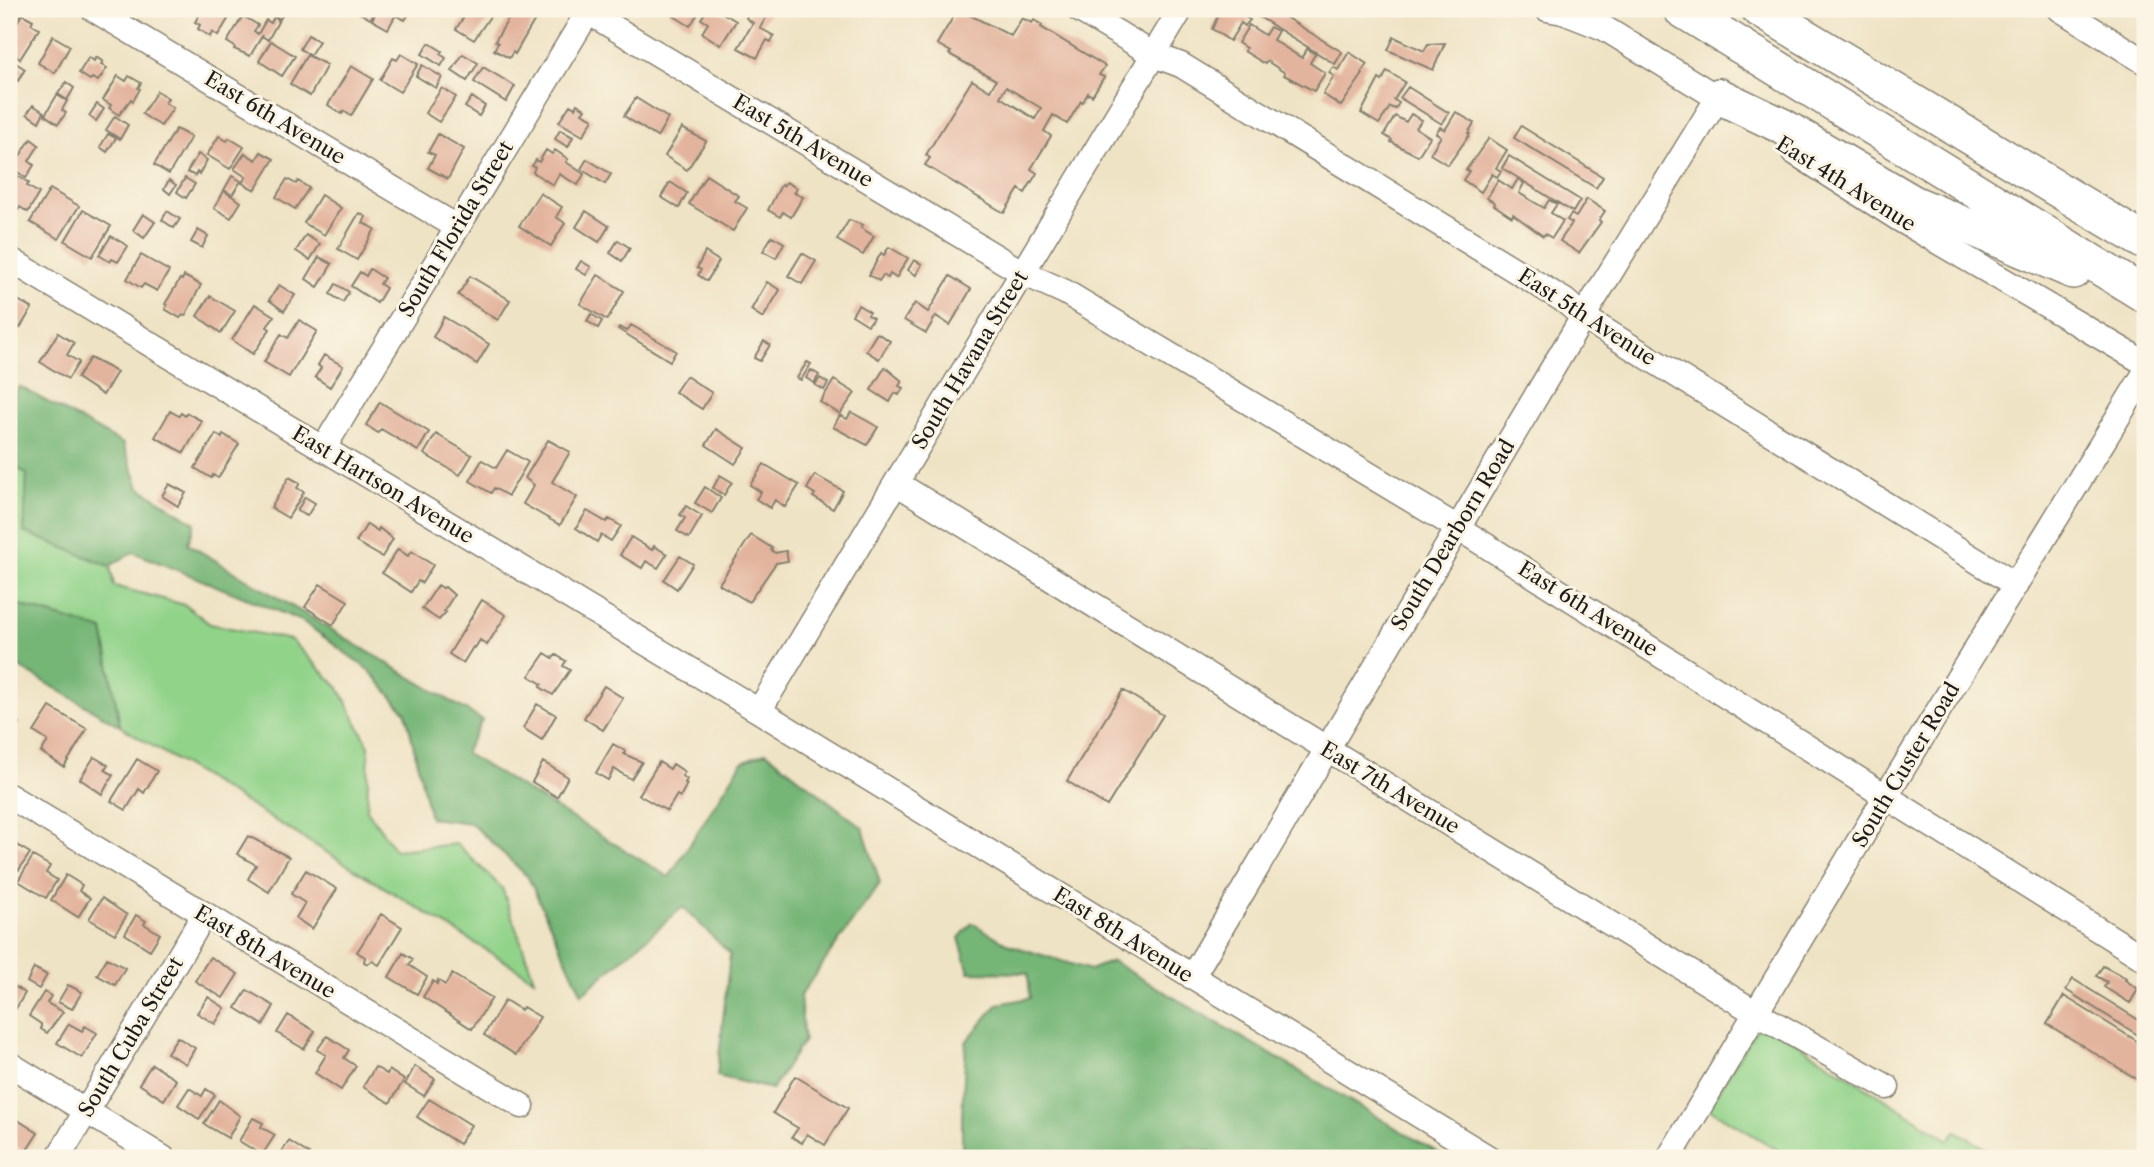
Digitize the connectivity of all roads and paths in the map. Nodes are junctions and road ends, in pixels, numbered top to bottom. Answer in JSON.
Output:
{"nodes":[{"id":1,"x":93,"y":9,"type":"edge"},
{"id":2,"x":1078,"y":9,"type":"edge"},
{"id":3,"x":1181,"y":9,"type":"edge"},
{"id":4,"x":1547,"y":9,"type":"edge"},
{"id":5,"x":1681,"y":9,"type":"edge"},
{"id":6,"x":1759,"y":9,"type":"edge"},
{"id":7,"x":2060,"y":9,"type":"edge"},
{"id":8,"x":587,"y":10,"type":"edge"},
{"id":9,"x":1154,"y":55,"type":"junction"},
{"id":10,"x":2145,"y":62,"type":"edge"},
{"id":11,"x":1719,"y":96,"type":"junction"},
{"id":12,"x":457,"y":227,"type":"junction"},
{"id":13,"x":2145,"y":242,"type":"edge"},
{"id":14,"x":9,"y":259,"type":"edge"},
{"id":15,"x":1023,"y":273,"type":"junction"},
{"id":16,"x":2145,"y":295,"type":"edge"},
{"id":17,"x":2145,"y":302,"type":"edge"},
{"id":18,"x":1583,"y":317,"type":"junction"},
{"id":19,"x":2145,"y":363,"type":"edge"},
{"id":20,"x":2145,"y":373,"type":"edge"},
{"id":21,"x":323,"y":449,"type":"junction"},
{"id":22,"x":896,"y":483,"type":"junction"},
{"id":23,"x":1458,"y":528,"type":"junction"},
{"id":24,"x":2017,"y":585,"type":"junction"},
{"id":25,"x":759,"y":711,"type":"junction"},
{"id":26,"x":1326,"y":750,"type":"junction"},
{"id":27,"x":9,"y":796,"type":"edge"},
{"id":28,"x":1886,"y":796,"type":"junction"},
{"id":29,"x":204,"y":915,"type":"junction"},
{"id":30,"x":2145,"y":959,"type":"edge"},
{"id":31,"x":1192,"y":977,"type":"junction"},
{"id":32,"x":1756,"y":1013,"type":"junction"},
{"id":33,"x":9,"y":1065,"type":"edge"},
{"id":34,"x":1887,"y":1087,"type":"dead end"},
{"id":35,"x":522,"y":1106,"type":"dead end"},
{"id":36,"x":86,"y":1111,"type":"junction"},
{"id":37,"x":58,"y":1158,"type":"edge"},
{"id":38,"x":163,"y":1158,"type":"edge"},
{"id":39,"x":1489,"y":1158,"type":"edge"},
{"id":40,"x":1669,"y":1158,"type":"edge"}],
"edges":[{"from":1,"to":12,"type":"street","name":"East 6th Avenue"},
{"from":2,"to":9,"type":"street"},
{"from":3,"to":9,"type":"street","name":"South Havana Street"},
{"from":4,"to":11,"type":"street","name":"East 4th Avenue"},
{"from":5,"to":16,"type":"highway"},
{"from":6,"to":13,"type":"highway"},
{"from":7,"to":10,"type":"street"},
{"from":8,"to":12,"type":"street","name":"South Florida Street"},
{"from":8,"to":15,"type":"street","name":"East 5th Avenue"},
{"from":9,"to":15,"type":"street","name":"South Havana Street"},
{"from":9,"to":18,"type":"street","name":"East 5th Avenue"},
{"from":11,"to":17,"type":"highway"},
{"from":11,"to":18,"type":"street","name":"South Dearborn Road"},
{"from":11,"to":19,"type":"street","name":"East 4th Avenue"},
{"from":12,"to":21,"type":"street","name":"South Florida Street"},
{"from":14,"to":21,"type":"street","name":"East Hartson Avenue"},
{"from":15,"to":22,"type":"street","name":"South Havana Street"},
{"from":15,"to":23,"type":"street","name":"East 6th Avenue"},
{"from":18,"to":23,"type":"street","name":"South Dearborn Road"},
{"from":18,"to":24,"type":"street","name":"East 5th Avenue"},
{"from":20,"to":24,"type":"street","name":"South Custer Road"},
{"from":21,"to":25,"type":"street","name":"East Hartson Avenue"},
{"from":22,"to":25,"type":"street","name":"South Havana Street"},
{"from":22,"to":26,"type":"street","name":"East 7th Avenue"},
{"from":23,"to":26,"type":"street","name":"South Dearborn Road"},
{"from":23,"to":28,"type":"street","name":"East 6th Avenue"},
{"from":24,"to":28,"type":"street","name":"South Custer Road"},
{"from":25,"to":31,"type":"street","name":"East 8th Avenue"},
{"from":26,"to":31,"type":"street","name":"South Dearborn Road"},
{"from":26,"to":32,"type":"street","name":"East 7th Avenue"},
{"from":27,"to":29,"type":"street","name":"East 8th Avenue"},
{"from":28,"to":30,"type":"street","name":"East 6th Avenue"},
{"from":28,"to":32,"type":"street","name":"South Custer Road"},
{"from":29,"to":35,"type":"street","name":"East 8th Avenue"},
{"from":29,"to":36,"type":"street","name":"South Cuba Street"},
{"from":31,"to":39,"type":"street","name":"East 8th Avenue"},
{"from":32,"to":34,"type":"street","name":"East 7th Avenue"},
{"from":32,"to":40,"type":"street","name":"South Custer Road"},
{"from":33,"to":36,"type":"street"},
{"from":36,"to":37,"type":"street","name":"South Cuba Street"},
{"from":36,"to":38,"type":"street"}]}
